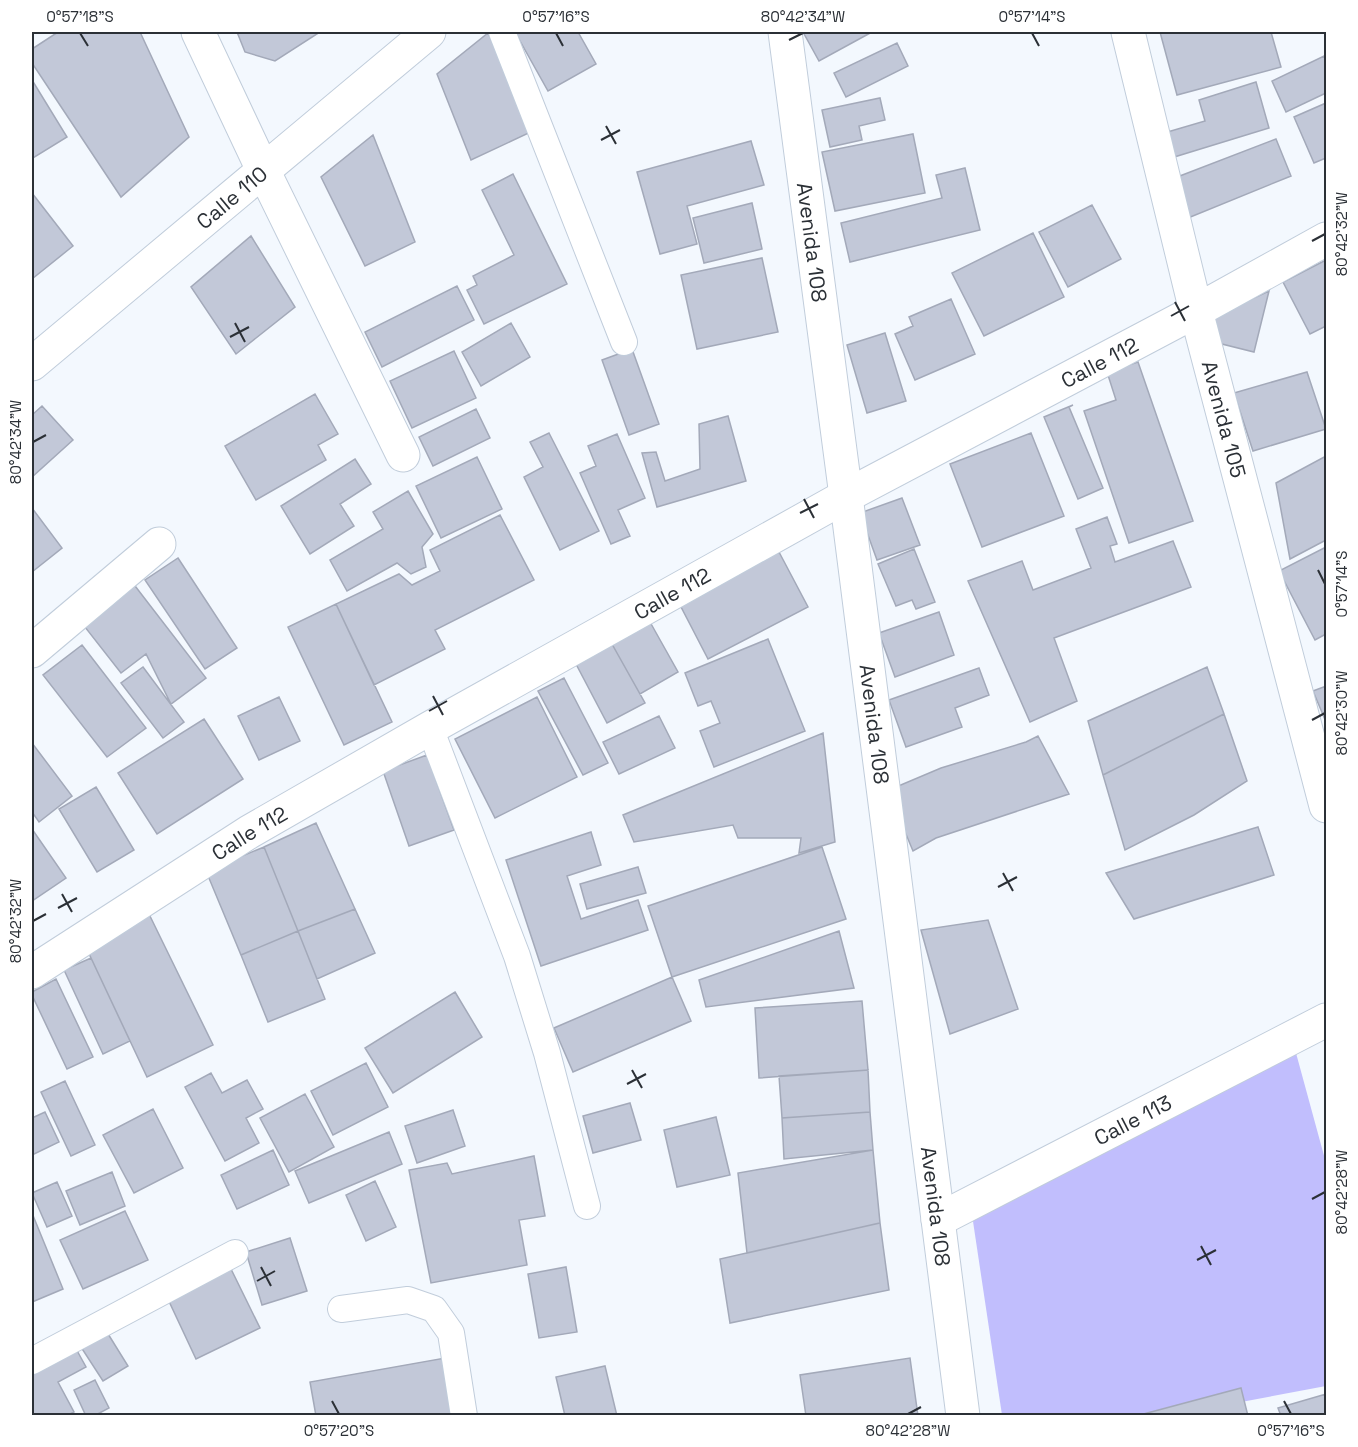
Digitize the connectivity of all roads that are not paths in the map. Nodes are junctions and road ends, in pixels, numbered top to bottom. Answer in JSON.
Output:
{"nodes":[{"id":1,"x":198,"y":32,"type":"edge"},
{"id":2,"x":429,"y":32,"type":"edge"},
{"id":3,"x":502,"y":32,"type":"edge"},
{"id":4,"x":785,"y":32,"type":"edge"},
{"id":5,"x":1128,"y":32,"type":"edge"},
{"id":6,"x":263,"y":170,"type":"junction"},
{"id":7,"x":1326,"y":239,"type":"edge"},
{"id":8,"x":1196,"y":311,"type":"junction"},
{"id":9,"x":624,"y":342,"type":"dead end"},
{"id":10,"x":32,"y":364,"type":"edge"},
{"id":11,"x":404,"y":455,"type":"dead end"},
{"id":12,"x":846,"y":496,"type":"junction"},
{"id":13,"x":159,"y":544,"type":"dead end"},
{"id":14,"x":32,"y":651,"type":"edge"},
{"id":15,"x":430,"y":728,"type":"junction"},
{"id":16,"x":1326,"y":806,"type":"edge"},
{"id":17,"x":32,"y":972,"type":"edge"},
{"id":18,"x":1326,"y":1020,"type":"edge"},
{"id":19,"x":587,"y":1206,"type":"dead end"},
{"id":20,"x":938,"y":1220,"type":"junction"},
{"id":21,"x":235,"y":1253,"type":"dead end"},
{"id":22,"x":341,"y":1309,"type":"dead end"},
{"id":23,"x":32,"y":1361,"type":"edge"},
{"id":24,"x":464,"y":1416,"type":"edge"},
{"id":25,"x":963,"y":1416,"type":"edge"}],
"edges":[{"from":1,"to":6,"type":"street"},
{"from":2,"to":6,"type":"street","name":"Calle 110"},
{"from":3,"to":9,"type":"lane"},
{"from":4,"to":12,"type":"street","name":"Avenida 108"},
{"from":5,"to":8,"type":"street","name":"Avenida 105"},
{"from":6,"to":10,"type":"street","name":"Calle 110"},
{"from":6,"to":11,"type":"street"},
{"from":7,"to":8,"type":"street","name":"Calle 112"},
{"from":8,"to":12,"type":"street","name":"Calle 112"},
{"from":8,"to":16,"type":"street","name":"Avenida 105"},
{"from":12,"to":15,"type":"street","name":"Calle 112"},
{"from":12,"to":20,"type":"street","name":"Avenida 108"},
{"from":13,"to":14,"type":"street"},
{"from":15,"to":17,"type":"street","name":"Calle 112"},
{"from":15,"to":19,"type":"lane"},
{"from":18,"to":20,"type":"street","name":"Calle 113"},
{"from":20,"to":25,"type":"street","name":"Avenida 108"},
{"from":21,"to":23,"type":"lane"},
{"from":22,"to":24,"type":"lane"}]}
